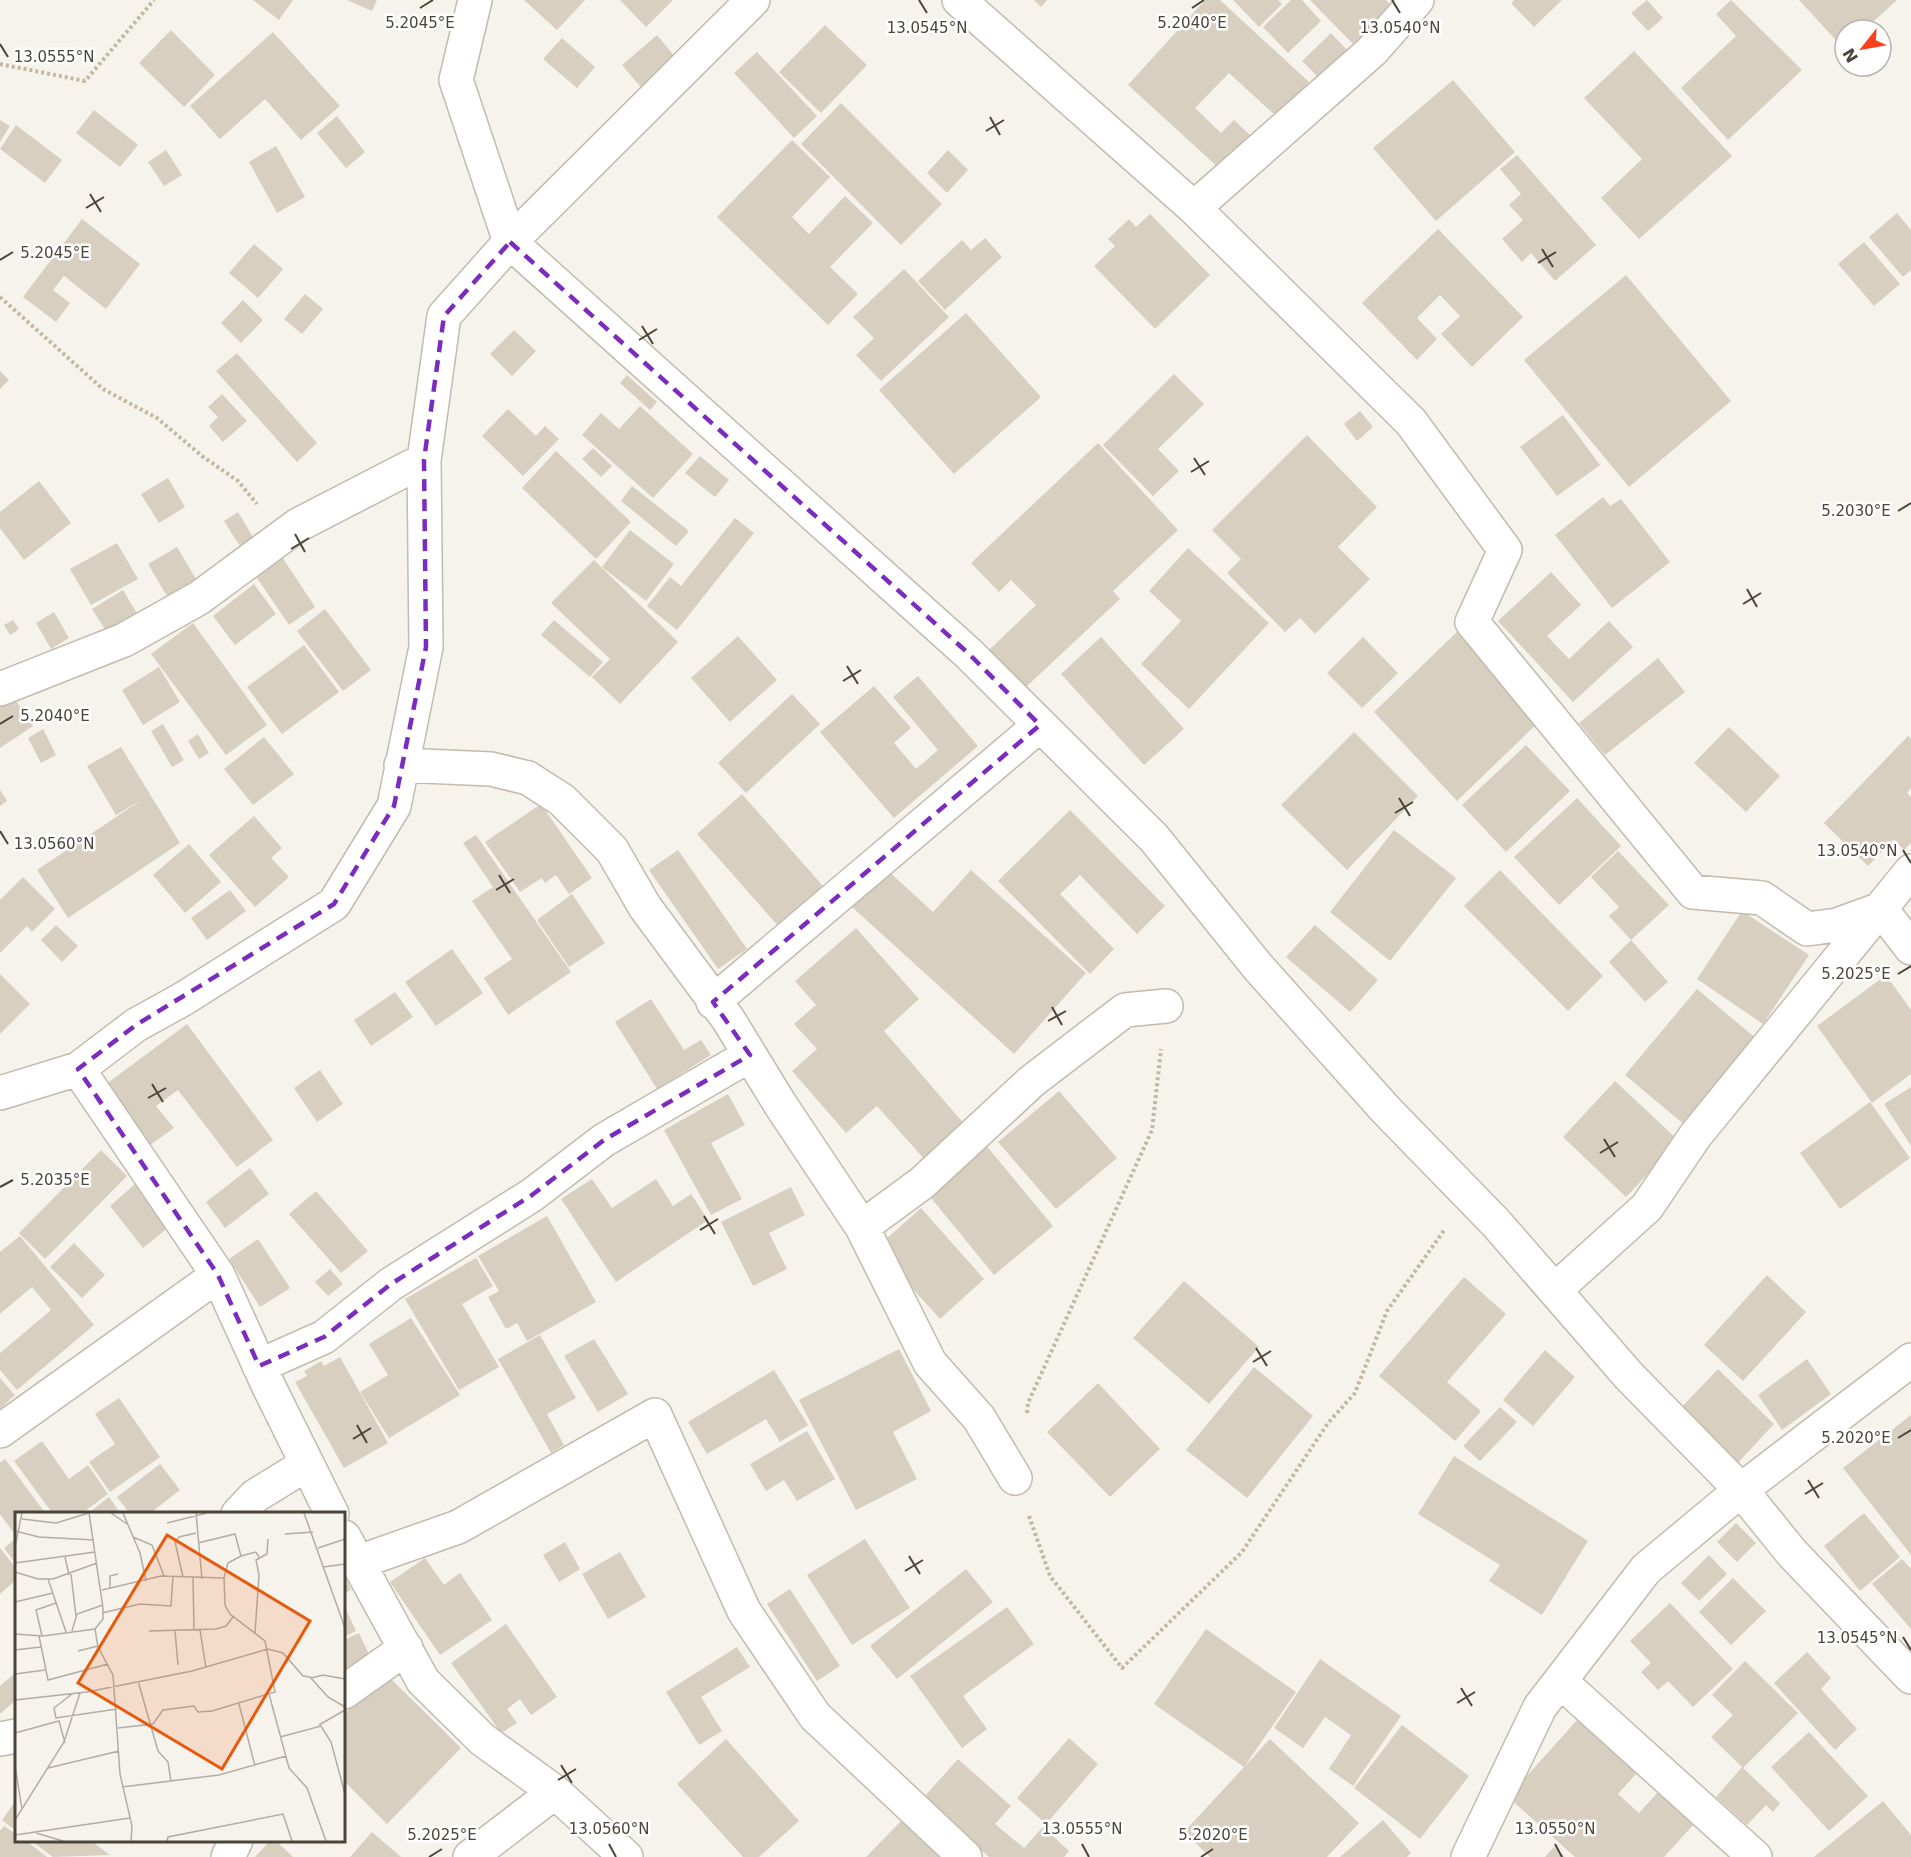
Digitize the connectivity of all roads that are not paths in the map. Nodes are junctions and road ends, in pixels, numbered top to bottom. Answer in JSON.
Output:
{"nodes":[{"id":1,"x":475,"y":0,"type":"edge"},
{"id":2,"x":753,"y":0,"type":"edge"},
{"id":3,"x":959,"y":0,"type":"edge"},
{"id":4,"x":1417,"y":0,"type":"edge"},
{"id":5,"x":1194,"y":208,"type":"junction"},
{"id":6,"x":510,"y":242,"type":"junction"},
{"id":7,"x":424,"y":460,"type":"junction"},
{"id":8,"x":0,"y":689,"type":"edge"},
{"id":9,"x":1040,"y":726,"type":"junction"},
{"id":10,"x":401,"y":765,"type":"junction"},
{"id":11,"x":1911,"y":871,"type":"edge"},
{"id":12,"x":1881,"y":909,"type":"junction"},
{"id":13,"x":1911,"y":948,"type":"edge"},
{"id":14,"x":713,"y":1002,"type":"junction"},
{"id":15,"x":1166,"y":1006,"type":"road end"},
{"id":16,"x":750,"y":1055,"type":"junction"},
{"id":17,"x":78,"y":1069,"type":"junction"},
{"id":18,"x":0,"y":1093,"type":"edge"},
{"id":19,"x":862,"y":1227,"type":"junction"},
{"id":20,"x":218,"y":1275,"type":"junction"},
{"id":21,"x":1555,"y":1290,"type":"junction"},
{"id":22,"x":1911,"y":1360,"type":"edge"},
{"id":23,"x":259,"y":1366,"type":"junction"},
{"id":24,"x":0,"y":1431,"type":"edge"},
{"id":25,"x":307,"y":1464,"type":"junction"},
{"id":26,"x":1015,"y":1478,"type":"road end"},
{"id":27,"x":1741,"y":1490,"type":"junction"},
{"id":28,"x":240,"y":1512,"type":"edge"},
{"id":29,"x":331,"y":1512,"type":"edge"},
{"id":30,"x":350,"y":1550,"type":"edge"},
{"id":31,"x":406,"y":1648,"type":"junction"},
{"id":32,"x":1911,"y":1677,"type":"edge"},
{"id":33,"x":1560,"y":1681,"type":"junction"},
{"id":34,"x":345,"y":1691,"type":"edge"},
{"id":35,"x":15,"y":1736,"type":"edge"},
{"id":36,"x":0,"y":1739,"type":"edge"},
{"id":37,"x":555,"y":1792,"type":"junction"},
{"id":38,"x":235,"y":1842,"type":"edge"},
{"id":39,"x":228,"y":1857,"type":"edge"},
{"id":40,"x":470,"y":1857,"type":"edge"},
{"id":41,"x":626,"y":1857,"type":"edge"},
{"id":42,"x":964,"y":1857,"type":"edge"},
{"id":43,"x":1468,"y":1857,"type":"edge"},
{"id":44,"x":1755,"y":1857,"type":"edge"}],
"edges":[{"from":1,"to":6,"type":"street"},
{"from":2,"to":6,"type":"street"},
{"from":3,"to":5,"type":"street"},
{"from":4,"to":5,"type":"street"},
{"from":5,"to":12,"type":"street"},
{"from":6,"to":7,"type":"street"},
{"from":6,"to":9,"type":"street"},
{"from":7,"to":8,"type":"street"},
{"from":7,"to":10,"type":"street"},
{"from":9,"to":14,"type":"street"},
{"from":9,"to":21,"type":"street"},
{"from":10,"to":14,"type":"street"},
{"from":10,"to":17,"type":"street"},
{"from":11,"to":12,"type":"street"},
{"from":12,"to":13,"type":"street"},
{"from":12,"to":21,"type":"street"},
{"from":14,"to":16,"type":"street"},
{"from":15,"to":19,"type":"street"},
{"from":16,"to":19,"type":"street"},
{"from":16,"to":23,"type":"street"},
{"from":17,"to":18,"type":"street"},
{"from":17,"to":20,"type":"street"},
{"from":19,"to":26,"type":"street"},
{"from":20,"to":23,"type":"street"},
{"from":20,"to":24,"type":"street"},
{"from":21,"to":27,"type":"street"},
{"from":22,"to":27,"type":"street"},
{"from":23,"to":25,"type":"street"},
{"from":25,"to":28,"type":"street"},
{"from":25,"to":29,"type":"street"},
{"from":27,"to":32,"type":"street"},
{"from":27,"to":33,"type":"street"},
{"from":30,"to":31,"type":"street"},
{"from":30,"to":42,"type":"street"},
{"from":31,"to":34,"type":"street"},
{"from":31,"to":37,"type":"street"},
{"from":33,"to":43,"type":"street"},
{"from":33,"to":44,"type":"street"},
{"from":35,"to":36,"type":"street"},
{"from":37,"to":40,"type":"street"},
{"from":37,"to":41,"type":"street"},
{"from":38,"to":39,"type":"street"}]}
